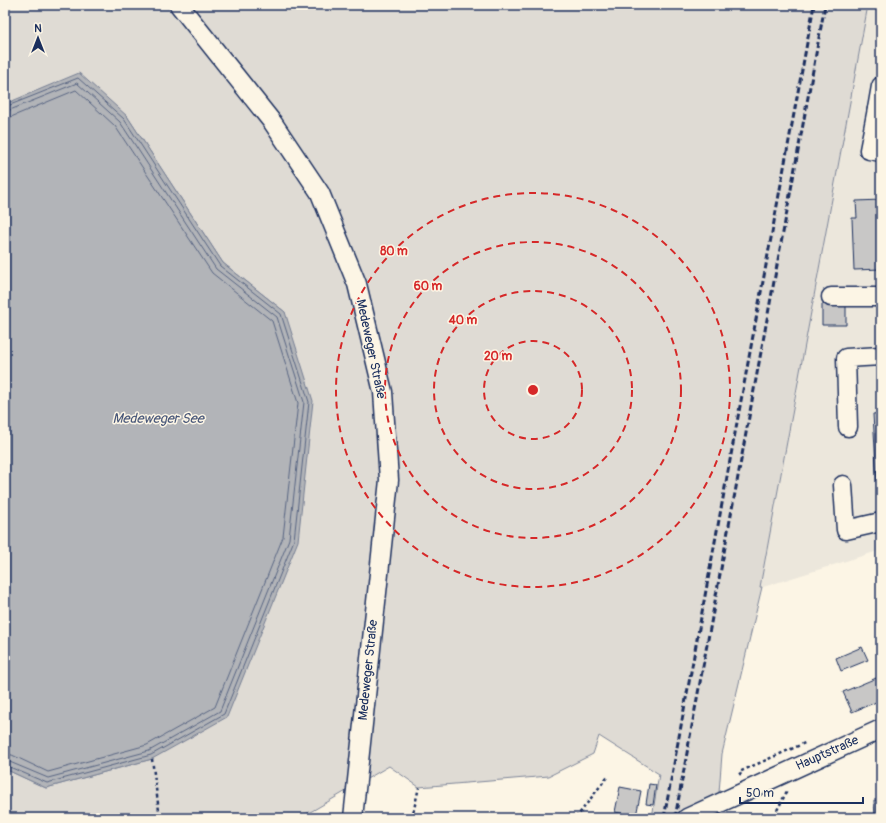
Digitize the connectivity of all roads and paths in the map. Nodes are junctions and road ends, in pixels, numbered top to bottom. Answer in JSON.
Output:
{"nodes":[{"id":1,"x":179,"y":5,"type":"edge"},
{"id":2,"x":881,"y":86,"type":"edge"},
{"id":3,"x":879,"y":110,"type":"edge"},
{"id":4,"x":881,"y":152,"type":"edge"},
{"id":5,"x":881,"y":297,"type":"edge"},
{"id":6,"x":831,"y":298,"type":"dead end"},
{"id":7,"x":881,"y":356,"type":"edge"},
{"id":8,"x":848,"y":427,"type":"dead end"},
{"id":9,"x":842,"y":485,"type":"dead end"},
{"id":10,"x":881,"y":522,"type":"edge"},
{"id":11,"x":881,"y":729,"type":"edge"},
{"id":12,"x":152,"y":759,"type":"dead end"},
{"id":13,"x":607,"y":777,"type":"dead end"},
{"id":14,"x":419,"y":788,"type":"dead end"},
{"id":15,"x":160,"y":818,"type":"edge"},
{"id":16,"x":353,"y":818,"type":"edge"},
{"id":17,"x":412,"y":818,"type":"edge"},
{"id":18,"x":576,"y":818,"type":"edge"},
{"id":19,"x":687,"y":818,"type":"edge"}],
"edges":[{"from":1,"to":16,"type":"street","name":"Medeweger Straße"},
{"from":2,"to":3,"type":"street"},
{"from":3,"to":4,"type":"street"},
{"from":5,"to":6,"type":"street"},
{"from":7,"to":8,"type":"street"},
{"from":9,"to":10,"type":"street"},
{"from":11,"to":19,"type":"street","name":"Hauptstraße"},
{"from":12,"to":15,"type":"path"},
{"from":13,"to":18,"type":"path"},
{"from":14,"to":17,"type":"path"}]}
